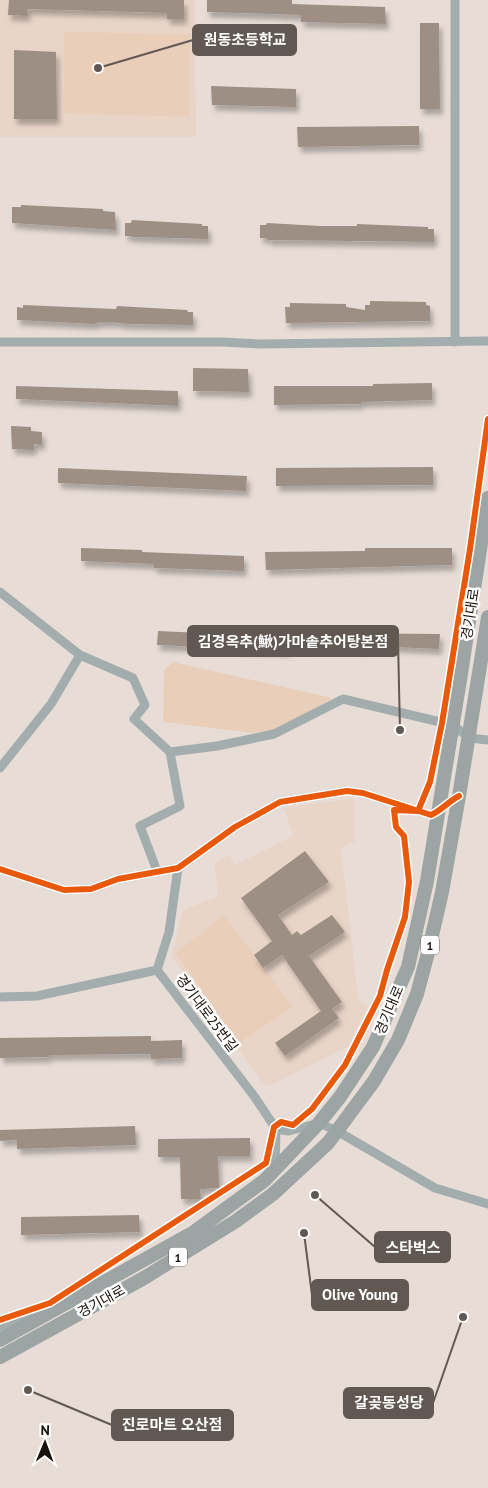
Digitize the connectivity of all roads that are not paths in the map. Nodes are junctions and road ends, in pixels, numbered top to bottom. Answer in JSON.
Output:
{"nodes":[{"id":1,"x":455,"y":0,"type":"edge"},
{"id":2,"x":488,"y":341,"type":"edge"},
{"id":3,"x":0,"y":342,"type":"edge"},
{"id":4,"x":455,"y":342,"type":"junction"},
{"id":5,"x":488,"y":498,"type":"edge"},
{"id":6,"x":0,"y":592,"type":"edge"},
{"id":7,"x":488,"y":617,"type":"edge"},
{"id":8,"x":80,"y":655,"type":"junction"},
{"id":9,"x":453,"y":725,"type":"junction"},
{"id":10,"x":468,"y":738,"type":"junction"},
{"id":11,"x":488,"y":740,"type":"edge"},
{"id":12,"x":170,"y":752,"type":"junction"},
{"id":13,"x":0,"y":768,"type":"edge"},
{"id":14,"x":460,"y":796,"type":"junction"},
{"id":15,"x":439,"y":812,"type":"junction"},
{"id":16,"x":178,"y":868,"type":"junction"},
{"id":17,"x":157,"y":871,"type":"junction"},
{"id":18,"x":1,"y":872,"type":"edge"},
{"id":19,"x":157,"y":970,"type":"junction"},
{"id":20,"x":0,"y":997,"type":"edge"},
{"id":21,"x":319,"y":1123,"type":"junction"},
{"id":22,"x":276,"y":1129,"type":"junction"},
{"id":23,"x":337,"y":1130,"type":"junction"},
{"id":24,"x":275,"y":1170,"type":"junction"},
{"id":25,"x":488,"y":1204,"type":"edge"},
{"id":26,"x":49,"y":1313,"type":"junction"},
{"id":27,"x":0,"y":1326,"type":"edge"},
{"id":28,"x":0,"y":1340,"type":"edge"},
{"id":29,"x":0,"y":1358,"type":"edge"}],
"edges":[{"from":1,"to":4,"type":"street"},
{"from":2,"to":4,"type":"street"},
{"from":3,"to":4,"type":"street"},
{"from":5,"to":9,"type":"main road","name":"경기대로","number":"1"},
{"from":6,"to":8,"type":"street"},
{"from":7,"to":10,"type":"main road","name":"경기대로","number":"1"},
{"from":8,"to":12,"type":"street"},
{"from":8,"to":13,"type":"street"},
{"from":9,"to":10,"type":"street"},
{"from":9,"to":12,"type":"street"},
{"from":9,"to":15,"type":"main road","name":"경기대로","number":"1"},
{"from":10,"to":11,"type":"street"},
{"from":10,"to":14,"type":"main road","name":"경기대로","number":"1"},
{"from":12,"to":17,"type":"street"},
{"from":14,"to":15,"type":"street"},
{"from":14,"to":23,"type":"main road","name":"경기대로","number":"1"},
{"from":15,"to":16,"type":"street"},
{"from":15,"to":21,"type":"main road","name":"경기대로","number":"1"},
{"from":16,"to":17,"type":"street"},
{"from":16,"to":19,"type":"street"},
{"from":17,"to":18,"type":"street"},
{"from":19,"to":20,"type":"street","name":"경기대로25번길"},
{"from":19,"to":22,"type":"street","name":"경기대로25번길"},
{"from":21,"to":22,"type":"street"},
{"from":21,"to":23,"type":"street"},
{"from":21,"to":24,"type":"main road","name":"경기대로","number":"1"},
{"from":22,"to":24,"type":"street"},
{"from":23,"to":25,"type":"street"},
{"from":23,"to":29,"type":"main road","name":"경기대로","number":"1"},
{"from":24,"to":26,"type":"main road","name":"경기대로","number":"1"},
{"from":26,"to":27,"type":"street"},
{"from":26,"to":28,"type":"main road","name":"경기대로","number":"1"}]}
